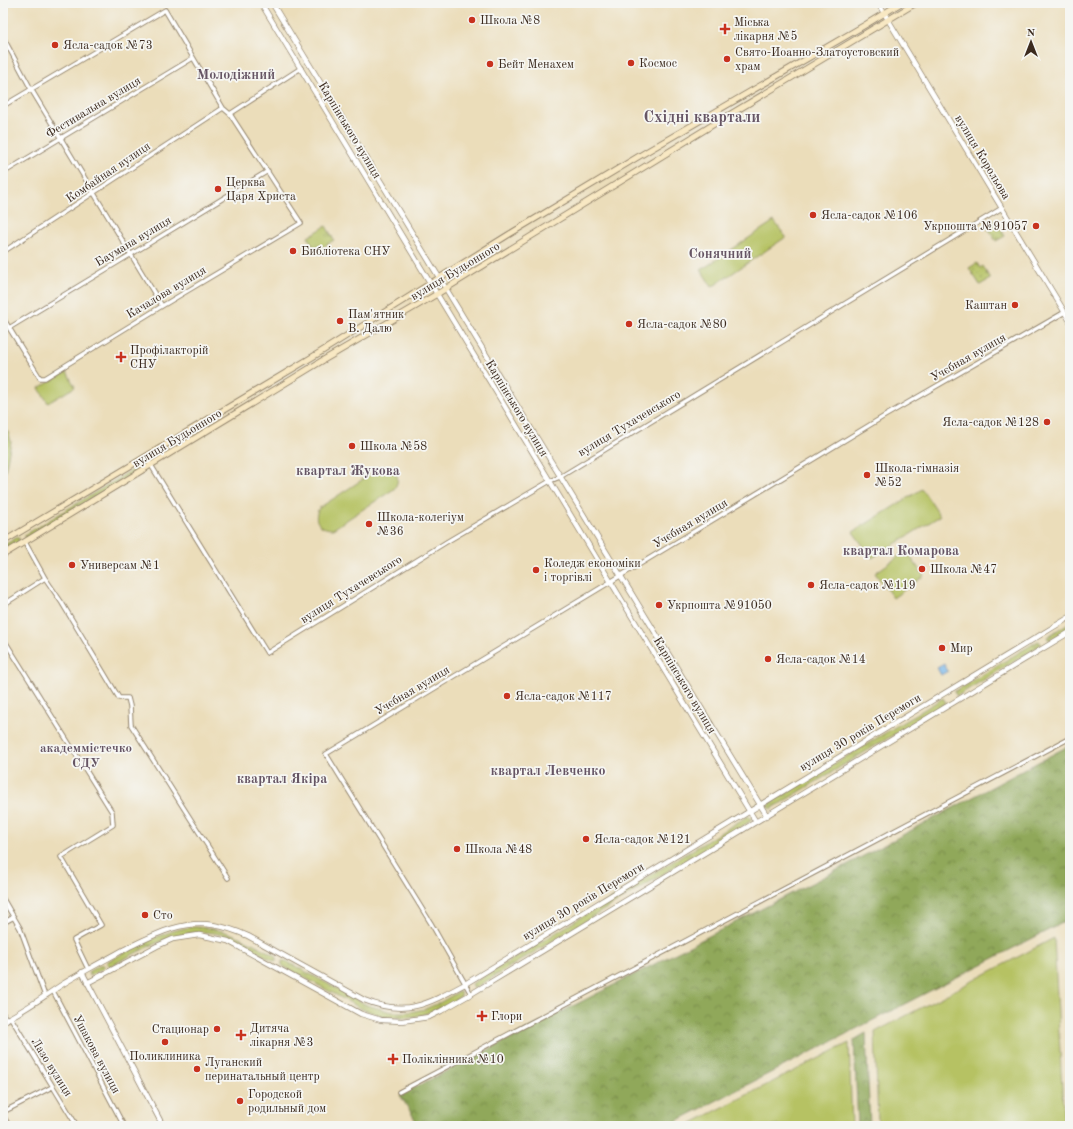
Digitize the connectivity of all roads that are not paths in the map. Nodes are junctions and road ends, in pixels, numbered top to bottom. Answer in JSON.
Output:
{"nodes":[{"id":1,"x":261,"y":3,"type":"edge"},
{"id":2,"x":272,"y":3,"type":"edge"},
{"id":3,"x":878,"y":3,"type":"edge"},
{"id":4,"x":901,"y":3,"type":"edge"},
{"id":5,"x":916,"y":3,"type":"edge"},
{"id":6,"x":884,"y":13,"type":"junction"},
{"id":7,"x":888,"y":20,"type":"junction"},
{"id":8,"x":3,"y":37,"type":"edge"},
{"id":9,"x":193,"y":58,"type":"junction"},
{"id":10,"x":301,"y":68,"type":"junction"},
{"id":11,"x":31,"y":90,"type":"junction"},
{"id":12,"x":3,"y":106,"type":"edge"},
{"id":13,"x":223,"y":108,"type":"junction"},
{"id":14,"x":230,"y":114,"type":"junction"},
{"id":15,"x":61,"y":139,"type":"junction"},
{"id":16,"x":268,"y":171,"type":"junction"},
{"id":17,"x":3,"y":173,"type":"edge"},
{"id":18,"x":93,"y":194,"type":"junction"},
{"id":19,"x":1002,"y":208,"type":"junction"},
{"id":20,"x":3,"y":252,"type":"edge"},
{"id":21,"x":130,"y":255,"type":"junction"},
{"id":22,"x":440,"y":278,"type":"junction"},
{"id":23,"x":431,"y":284,"type":"junction"},
{"id":24,"x":446,"y":289,"type":"junction"},
{"id":25,"x":437,"y":294,"type":"junction"},
{"id":26,"x":162,"y":306,"type":"junction"},
{"id":27,"x":1064,"y":312,"type":"junction"},
{"id":28,"x":3,"y":318,"type":"edge"},
{"id":29,"x":1070,"y":321,"type":"edge"},
{"id":30,"x":9,"y":328,"type":"junction"},
{"id":31,"x":146,"y":457,"type":"junction"},
{"id":32,"x":151,"y":466,"type":"junction"},
{"id":33,"x":560,"y":477,"type":"junction"},
{"id":34,"x":550,"y":481,"type":"junction"},
{"id":35,"x":19,"y":533,"type":"junction"},
{"id":36,"x":3,"y":542,"type":"edge"},
{"id":37,"x":24,"y":542,"type":"junction"},
{"id":38,"x":3,"y":555,"type":"edge"},
{"id":39,"x":621,"y":576,"type":"junction"},
{"id":40,"x":45,"y":578,"type":"junction"},
{"id":41,"x":611,"y":582,"type":"junction"},
{"id":42,"x":3,"y":605,"type":"edge"},
{"id":43,"x":1070,"y":617,"type":"edge"},
{"id":44,"x":1070,"y":632,"type":"edge"},
{"id":45,"x":3,"y":638,"type":"edge"},
{"id":46,"x":1070,"y":738,"type":"edge"},
{"id":47,"x":760,"y":805,"type":"junction"},
{"id":48,"x":749,"y":811,"type":"junction"},
{"id":49,"x":767,"y":816,"type":"junction"},
{"id":50,"x":756,"y":822,"type":"junction"},
{"id":51,"x":228,"y":878,"type":"dead end"},
{"id":52,"x":3,"y":898,"type":"edge"},
{"id":53,"x":14,"y":917,"type":"junction"},
{"id":54,"x":3,"y":924,"type":"edge"},
{"id":55,"x":88,"y":969,"type":"junction"},
{"id":56,"x":82,"y":972,"type":"junction"},
{"id":57,"x":87,"y":983,"type":"junction"},
{"id":58,"x":465,"y":984,"type":"junction"},
{"id":59,"x":53,"y":991,"type":"junction"},
{"id":60,"x":471,"y":994,"type":"junction"},
{"id":61,"x":45,"y":996,"type":"junction"},
{"id":62,"x":3,"y":1014,"type":"edge"},
{"id":63,"x":7,"y":1020,"type":"edge"},
{"id":64,"x":52,"y":1087,"type":"junction"},
{"id":65,"x":399,"y":1092,"type":"dead end"},
{"id":66,"x":3,"y":1114,"type":"edge"},
{"id":67,"x":9,"y":1126,"type":"edge"},
{"id":68,"x":77,"y":1126,"type":"edge"},
{"id":69,"x":124,"y":1126,"type":"edge"},
{"id":70,"x":164,"y":1126,"type":"edge"}],
"edges":[{"from":1,"to":10,"type":"street","name":"Карпінського вулиця"},
{"from":2,"to":22,"type":"street","name":"Карпінського вулиця"},
{"from":3,"to":6,"type":"street","name":"вулиця Корольова"},
{"from":4,"to":6,"type":"main road","name":"вулиця Будьонного"},
{"from":5,"to":7,"type":"main road","name":"вулиця Будьонного"},
{"from":6,"to":7,"type":"street","name":"вулиця Корольова"},
{"from":6,"to":22,"type":"main road","name":"вулиця Будьонного"},
{"from":7,"to":19,"type":"street","name":"вулиця Корольова"},
{"from":7,"to":24,"type":"main road","name":"вулиця Будьонного"},
{"from":8,"to":11,"type":"street"},
{"from":9,"to":11,"type":"street"},
{"from":9,"to":13,"type":"street"},
{"from":9,"to":15,"type":"street","name":"Фестивальна вулиця"},
{"from":10,"to":14,"type":"street"},
{"from":10,"to":23,"type":"street","name":"Карпінського вулиця"},
{"from":11,"to":12,"type":"street"},
{"from":11,"to":15,"type":"street"},
{"from":13,"to":14,"type":"street"},
{"from":13,"to":18,"type":"street","name":"Комбайная вулиця"},
{"from":14,"to":16,"type":"street"},
{"from":15,"to":17,"type":"street","name":"Фестивальна вулиця"},
{"from":15,"to":18,"type":"street"},
{"from":16,"to":21,"type":"street","name":"Баумана вулиця"},
{"from":16,"to":26,"type":"street","name":"Качалова вулиця"},
{"from":18,"to":20,"type":"street","name":"Комбайная вулиця"},
{"from":18,"to":21,"type":"street"},
{"from":19,"to":27,"type":"street","name":"вулиця Корольова"},
{"from":19,"to":33,"type":"street","name":"вулиця Тухачевського"},
{"from":21,"to":26,"type":"street"},
{"from":21,"to":30,"type":"street","name":"Баумана вулиця"},
{"from":22,"to":23,"type":"main road","name":"вулиця Будьонного"},
{"from":22,"to":24,"type":"street","name":"Карпінського вулиця"},
{"from":23,"to":25,"type":"street","name":"Карпінського вулиця"},
{"from":23,"to":31,"type":"main road","name":"вулиця Будьонного"},
{"from":24,"to":25,"type":"main road","name":"вулиця Будьонного"},
{"from":24,"to":33,"type":"street","name":"Карпінського вулиця"},
{"from":25,"to":32,"type":"main road","name":"вулиця Будьонного"},
{"from":25,"to":34,"type":"street","name":"Карпінського вулиця"},
{"from":26,"to":30,"type":"street","name":"Качалова вулиця"},
{"from":27,"to":29,"type":"street","name":"вулиця Корольова"},
{"from":27,"to":39,"type":"street","name":"Учєбная вулиця"},
{"from":28,"to":30,"type":"street"},
{"from":31,"to":32,"type":"street"},
{"from":31,"to":35,"type":"main road","name":"вулиця Будьонного"},
{"from":32,"to":34,"type":"street","name":"вулиця Тухачевського"},
{"from":32,"to":37,"type":"main road","name":"вулиця Будьонного"},
{"from":33,"to":34,"type":"street","name":"вулиця Тухачевського"},
{"from":33,"to":39,"type":"street","name":"Карпінського вулиця"},
{"from":34,"to":41,"type":"street","name":"Карпінського вулиця"},
{"from":35,"to":36,"type":"main road","name":"вулиця Будьонного"},
{"from":35,"to":37,"type":"main road"},
{"from":37,"to":38,"type":"main road","name":"вулиця Будьонного"},
{"from":37,"to":40,"type":"street"},
{"from":39,"to":41,"type":"street","name":"Учєбная вулиця"},
{"from":39,"to":47,"type":"street","name":"Карпінського вулиця"},
{"from":40,"to":42,"type":"street"},
{"from":40,"to":51,"type":"street"},
{"from":41,"to":48,"type":"street","name":"Карпінського вулиця"},
{"from":41,"to":58,"type":"street","name":"Учєбная вулиця"},
{"from":43,"to":47,"type":"street","name":"вулиця 30 років Перемоги"},
{"from":44,"to":49,"type":"street","name":"вулиця 30 років Перемоги"},
{"from":45,"to":55,"type":"street"},
{"from":46,"to":65,"type":"street"},
{"from":47,"to":48,"type":"street","name":"вулиця 30 років Перемоги"},
{"from":47,"to":49,"type":"street","name":"Карпінського вулиця"},
{"from":48,"to":50,"type":"street","name":"Карпінського вулиця"},
{"from":48,"to":58,"type":"street","name":"вулиця 30 років Перемоги"},
{"from":49,"to":50,"type":"street","name":"вулиця 30 років Перемоги"},
{"from":50,"to":60,"type":"street","name":"вулиця 30 років Перемоги"},
{"from":52,"to":53,"type":"street"},
{"from":53,"to":54,"type":"street"},
{"from":53,"to":61,"type":"street"},
{"from":55,"to":56,"type":"street","name":"вулиця 30 років Перемоги"},
{"from":55,"to":58,"type":"street","name":"вулиця 30 років Перемоги"},
{"from":56,"to":57,"type":"street"},
{"from":56,"to":59,"type":"street","name":"вулиця 30 років Перемоги"},
{"from":57,"to":60,"type":"street","name":"вулиця 30 років Перемоги"},
{"from":57,"to":70,"type":"street"},
{"from":58,"to":60,"type":"street"},
{"from":59,"to":61,"type":"street","name":"вулиця 30 років Перемоги"},
{"from":59,"to":69,"type":"street","name":"Ушакова вулиця"},
{"from":61,"to":63,"type":"street","name":"вулиця 30 років Перемоги"},
{"from":62,"to":63,"type":"street","name":"Лазо вулиця"},
{"from":63,"to":64,"type":"street","name":"Лазо вулиця"},
{"from":64,"to":66,"type":"street"},
{"from":64,"to":68,"type":"street","name":"Лазо вулиця"},
{"from":66,"to":67,"type":"street"}]}
